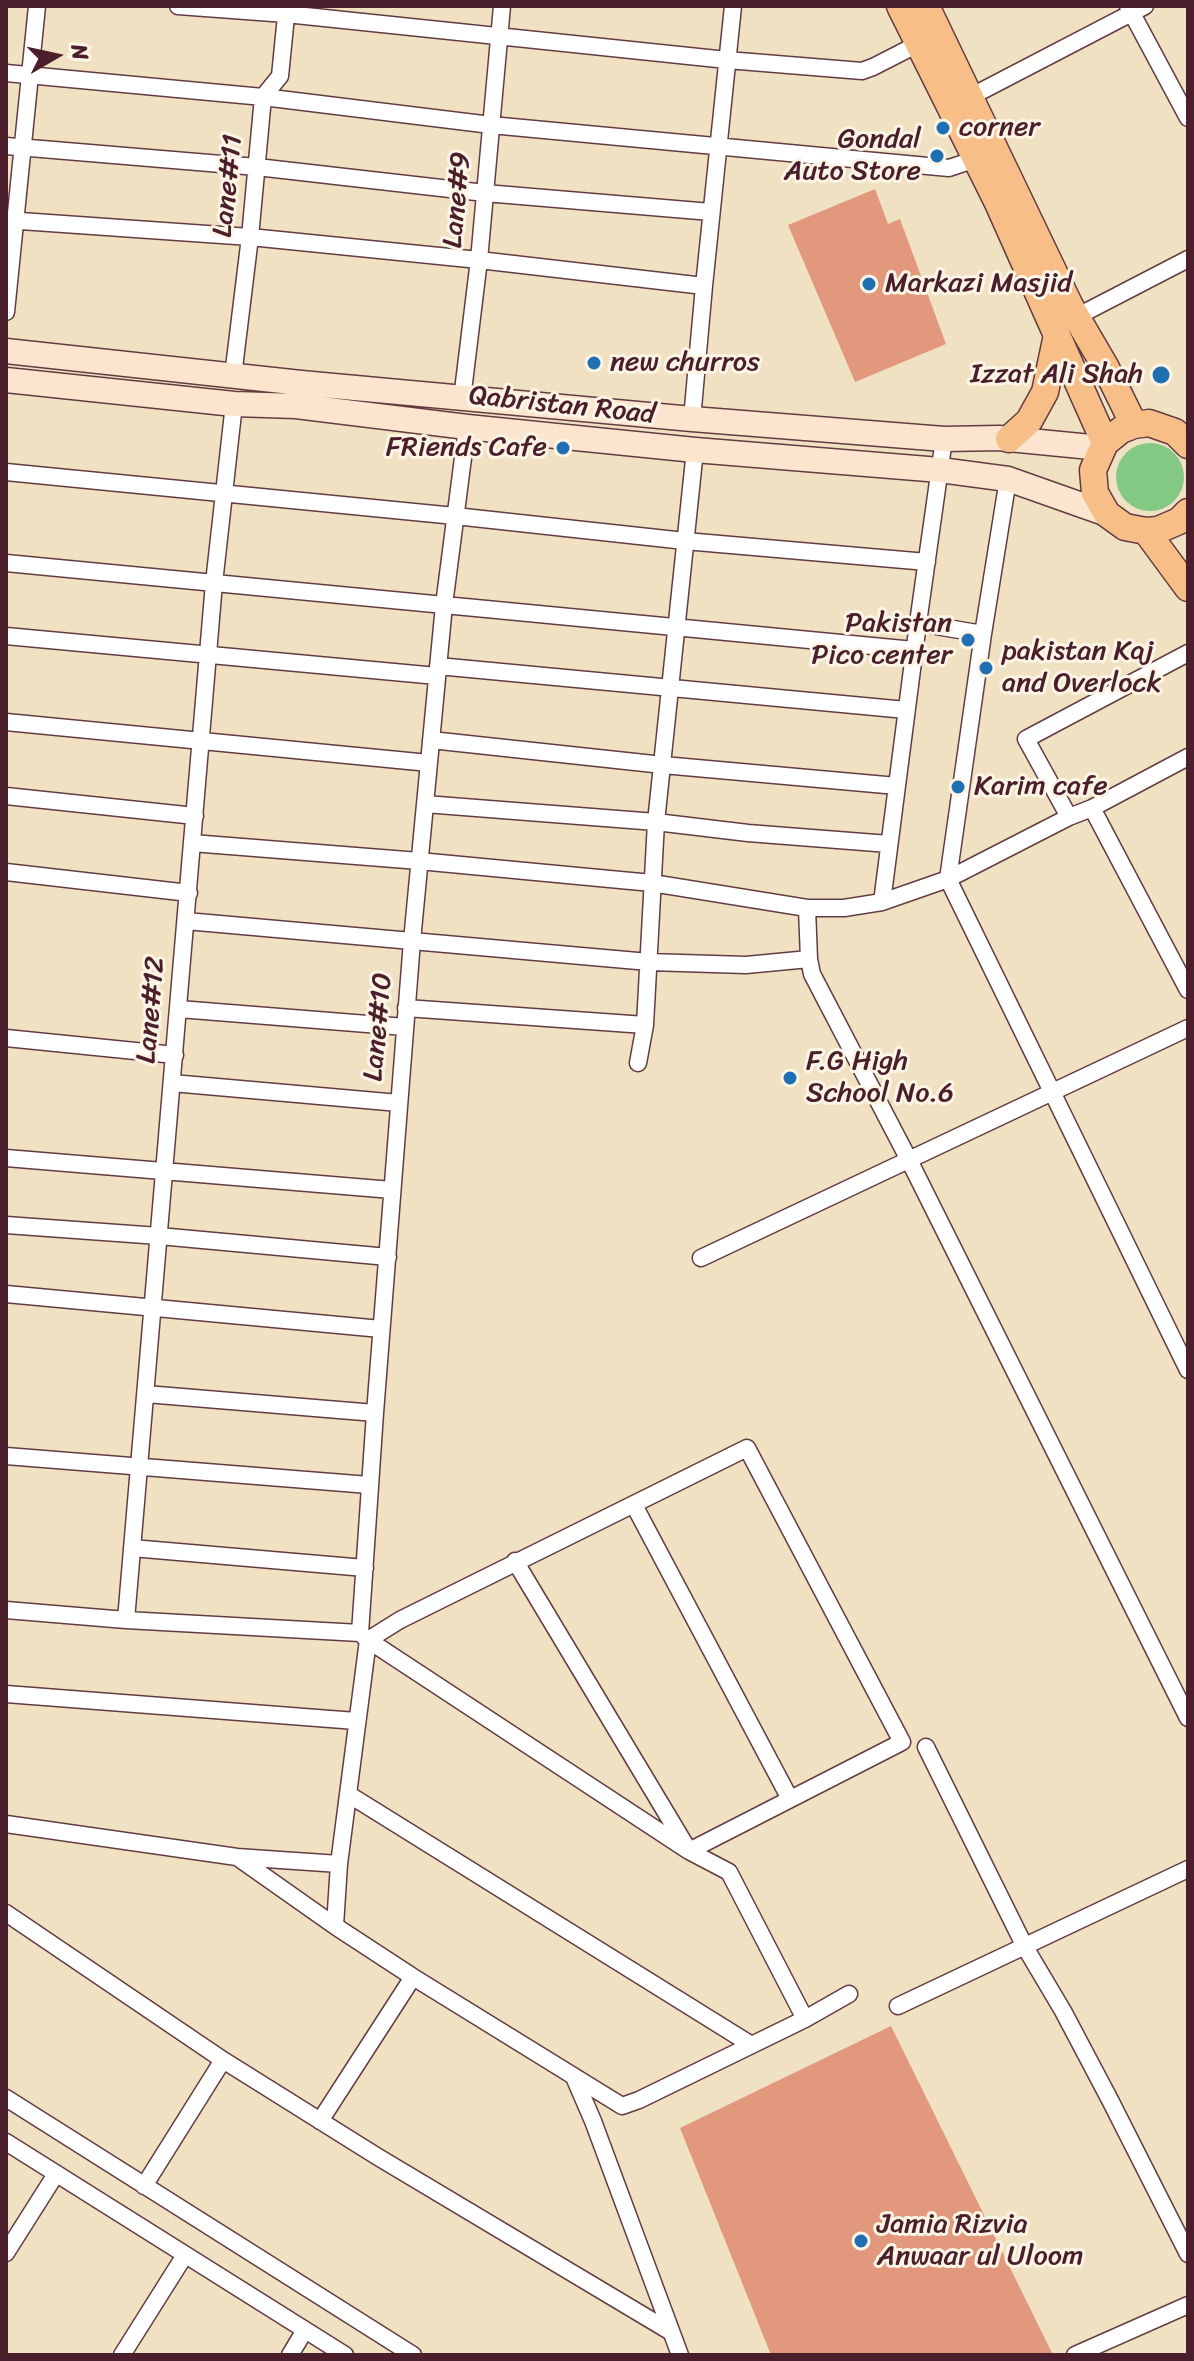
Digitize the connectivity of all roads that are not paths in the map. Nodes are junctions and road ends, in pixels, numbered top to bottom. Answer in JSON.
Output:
{"nodes":[{"id":1,"x":37,"y":6,"type":"edge"},
{"id":2,"x":178,"y":6,"type":"edge"},
{"id":3,"x":502,"y":6,"type":"edge"},
{"id":4,"x":733,"y":6,"type":"edge"},
{"id":5,"x":900,"y":6,"type":"edge"},
{"id":6,"x":926,"y":6,"type":"edge"},
{"id":7,"x":1135,"y":8,"type":"edge"},
{"id":8,"x":287,"y":10,"type":"edge"},
{"id":9,"x":500,"y":37,"type":"junction"},
{"id":10,"x":918,"y":44,"type":"junction"},
{"id":11,"x":727,"y":60,"type":"junction"},
{"id":12,"x":6,"y":73,"type":"edge"},
{"id":13,"x":31,"y":75,"type":"junction"},
{"id":14,"x":263,"y":97,"type":"junction"},
{"id":15,"x":970,"y":97,"type":"junction"},
{"id":16,"x":1188,"y":118,"type":"edge"},
{"id":17,"x":491,"y":125,"type":"junction"},
{"id":18,"x":14,"y":147,"type":"edge"},
{"id":19,"x":718,"y":147,"type":"junction"},
{"id":20,"x":976,"y":159,"type":"junction"},
{"id":21,"x":257,"y":167,"type":"junction"},
{"id":22,"x":485,"y":193,"type":"junction"},
{"id":23,"x":711,"y":212,"type":"junction"},
{"id":24,"x":10,"y":220,"type":"edge"},
{"id":25,"x":250,"y":237,"type":"junction"},
{"id":26,"x":1188,"y":259,"type":"edge"},
{"id":27,"x":479,"y":260,"type":"junction"},
{"id":28,"x":704,"y":286,"type":"junction"},
{"id":29,"x":6,"y":312,"type":"edge"},
{"id":30,"x":1066,"y":326,"type":"junction"},
{"id":31,"x":6,"y":351,"type":"edge"},
{"id":32,"x":233,"y":376,"type":"junction"},
{"id":33,"x":7,"y":384,"type":"edge"},
{"id":34,"x":298,"y":395,"type":"junction"},
{"id":35,"x":462,"y":399,"type":"junction"},
{"id":36,"x":234,"y":404,"type":"junction"},
{"id":37,"x":692,"y":419,"type":"junction"},
{"id":38,"x":1134,"y":425,"type":"junction"},
{"id":39,"x":467,"y":427,"type":"junction"},
{"id":40,"x":944,"y":439,"type":"junction"},
{"id":41,"x":1009,"y":439,"type":"junction"},
{"id":42,"x":1103,"y":445,"type":"junction"},
{"id":43,"x":1188,"y":445,"type":"edge"},
{"id":44,"x":695,"y":450,"type":"junction"},
{"id":45,"x":940,"y":470,"type":"junction"},
{"id":46,"x":6,"y":472,"type":"edge"},
{"id":47,"x":1008,"y":479,"type":"junction"},
{"id":48,"x":224,"y":495,"type":"junction"},
{"id":49,"x":1188,"y":513,"type":"edge"},
{"id":50,"x":1107,"y":514,"type":"junction"},
{"id":51,"x":455,"y":516,"type":"junction"},
{"id":52,"x":1146,"y":531,"type":"junction"},
{"id":53,"x":685,"y":541,"type":"junction"},
{"id":54,"x":927,"y":562,"type":"junction"},
{"id":55,"x":6,"y":563,"type":"edge"},
{"id":56,"x":214,"y":583,"type":"junction"},
{"id":57,"x":1188,"y":588,"type":"edge"},
{"id":58,"x":444,"y":605,"type":"junction"},
{"id":59,"x":918,"y":623,"type":"junction"},
{"id":60,"x":677,"y":628,"type":"junction"},
{"id":61,"x":983,"y":634,"type":"junction"},
{"id":62,"x":6,"y":636,"type":"edge"},
{"id":63,"x":914,"y":650,"type":"junction"},
{"id":64,"x":1188,"y":653,"type":"edge"},
{"id":65,"x":208,"y":655,"type":"junction"},
{"id":66,"x":438,"y":671,"type":"junction"},
{"id":67,"x":670,"y":689,"type":"junction"},
{"id":68,"x":906,"y":710,"type":"junction"},
{"id":69,"x":6,"y":722,"type":"edge"},
{"id":70,"x":431,"y":740,"type":"junction"},
{"id":71,"x":201,"y":741,"type":"junction"},
{"id":72,"x":1188,"y":757,"type":"edge"},
{"id":73,"x":429,"y":763,"type":"junction"},
{"id":74,"x":663,"y":765,"type":"junction"},
{"id":75,"x":897,"y":786,"type":"junction"},
{"id":76,"x":6,"y":796,"type":"edge"},
{"id":77,"x":425,"y":804,"type":"junction"},
{"id":78,"x":1092,"y":808,"type":"junction"},
{"id":79,"x":195,"y":816,"type":"junction"},
{"id":80,"x":1069,"y":817,"type":"junction"},
{"id":81,"x":656,"y":822,"type":"junction"},
{"id":82,"x":192,"y":843,"type":"junction"},
{"id":83,"x":889,"y":844,"type":"junction"},
{"id":84,"x":419,"y":861,"type":"junction"},
{"id":85,"x":6,"y":872,"type":"edge"},
{"id":86,"x":948,"y":879,"type":"junction"},
{"id":87,"x":652,"y":883,"type":"junction"},
{"id":88,"x":189,"y":893,"type":"junction"},
{"id":89,"x":882,"y":902,"type":"junction"},
{"id":90,"x":807,"y":908,"type":"junction"},
{"id":91,"x":186,"y":921,"type":"junction"},
{"id":92,"x":412,"y":941,"type":"junction"},
{"id":93,"x":809,"y":959,"type":"junction"},
{"id":94,"x":649,"y":962,"type":"junction"},
{"id":95,"x":1188,"y":990,"type":"edge"},
{"id":96,"x":406,"y":1008,"type":"junction"},
{"id":97,"x":179,"y":1009,"type":"junction"},
{"id":98,"x":645,"y":1025,"type":"junction"},
{"id":99,"x":405,"y":1027,"type":"junction"},
{"id":100,"x":1188,"y":1028,"type":"edge"},
{"id":101,"x":6,"y":1038,"type":"edge"},
{"id":102,"x":175,"y":1055,"type":"junction"},
{"id":103,"x":638,"y":1063,"type":"dead end"},
{"id":104,"x":172,"y":1083,"type":"junction"},
{"id":105,"x":1052,"y":1092,"type":"junction"},
{"id":106,"x":399,"y":1103,"type":"junction"},
{"id":107,"x":6,"y":1158,"type":"edge"},
{"id":108,"x":909,"y":1160,"type":"junction"},
{"id":109,"x":165,"y":1171,"type":"junction"},
{"id":110,"x":392,"y":1190,"type":"junction"},
{"id":111,"x":6,"y":1225,"type":"edge"},
{"id":112,"x":159,"y":1236,"type":"junction"},
{"id":113,"x":388,"y":1257,"type":"junction"},
{"id":114,"x":701,"y":1258,"type":"dead end"},
{"id":115,"x":6,"y":1294,"type":"edge"},
{"id":116,"x":153,"y":1306,"type":"junction"},
{"id":117,"x":381,"y":1329,"type":"junction"},
{"id":118,"x":1188,"y":1370,"type":"edge"},
{"id":119,"x":146,"y":1394,"type":"junction"},
{"id":120,"x":375,"y":1413,"type":"junction"},
{"id":121,"x":6,"y":1456,"type":"edge"},
{"id":122,"x":140,"y":1467,"type":"junction"},
{"id":123,"x":369,"y":1485,"type":"junction"},
{"id":124,"x":634,"y":1505,"type":"junction"},
{"id":125,"x":132,"y":1548,"type":"junction"},
{"id":126,"x":515,"y":1561,"type":"junction"},
{"id":127,"x":365,"y":1568,"type":"junction"},
{"id":128,"x":6,"y":1610,"type":"edge"},
{"id":129,"x":126,"y":1620,"type":"junction"},
{"id":130,"x":364,"y":1637,"type":"junction"},
{"id":131,"x":6,"y":1694,"type":"edge"},
{"id":132,"x":1188,"y":1718,"type":"edge"},
{"id":133,"x":356,"y":1721,"type":"junction"},
{"id":134,"x":926,"y":1747,"type":"dead end"},
{"id":135,"x":348,"y":1794,"type":"junction"},
{"id":136,"x":790,"y":1799,"type":"junction"},
{"id":137,"x":6,"y":1824,"type":"edge"},
{"id":138,"x":689,"y":1851,"type":"junction"},
{"id":139,"x":237,"y":1857,"type":"junction"},
{"id":140,"x":339,"y":1864,"type":"junction"},
{"id":141,"x":1188,"y":1869,"type":"edge"},
{"id":142,"x":6,"y":1913,"type":"edge"},
{"id":143,"x":335,"y":1926,"type":"junction"},
{"id":144,"x":1025,"y":1947,"type":"junction"},
{"id":145,"x":413,"y":1977,"type":"junction"},
{"id":146,"x":849,"y":1994,"type":"dead end"},
{"id":147,"x":898,"y":2006,"type":"dead end"},
{"id":148,"x":805,"y":2019,"type":"junction"},
{"id":149,"x":750,"y":2044,"type":"junction"},
{"id":150,"x":223,"y":2060,"type":"junction"},
{"id":151,"x":574,"y":2077,"type":"junction"},
{"id":152,"x":6,"y":2098,"type":"edge"},
{"id":153,"x":622,"y":2106,"type":"junction"},
{"id":154,"x":320,"y":2121,"type":"junction"},
{"id":155,"x":593,"y":2121,"type":"junction"},
{"id":156,"x":6,"y":2142,"type":"edge"},
{"id":157,"x":56,"y":2174,"type":"junction"},
{"id":158,"x":144,"y":2186,"type":"junction"},
{"id":159,"x":6,"y":2253,"type":"edge"},
{"id":160,"x":1188,"y":2254,"type":"edge"},
{"id":161,"x":185,"y":2255,"type":"junction"},
{"id":162,"x":1188,"y":2305,"type":"edge"},
{"id":163,"x":305,"y":2330,"type":"junction"},
{"id":164,"x":671,"y":2332,"type":"junction"},
{"id":165,"x":122,"y":2355,"type":"edge"},
{"id":166,"x":290,"y":2355,"type":"edge"},
{"id":167,"x":345,"y":2355,"type":"edge"},
{"id":168,"x":413,"y":2355,"type":"edge"},
{"id":169,"x":680,"y":2355,"type":"edge"},
{"id":170,"x":1075,"y":2355,"type":"edge"}],
"edges":[{"from":1,"to":13,"type":"street"},
{"from":2,"to":8,"type":"street"},
{"from":3,"to":9,"type":"street","name":"Lane#9"},
{"from":4,"to":11,"type":"street"},
{"from":5,"to":10,"type":"main road"},
{"from":6,"to":15,"type":"main road"},
{"from":7,"to":15,"type":"street"},
{"from":7,"to":16,"type":"street"},
{"from":8,"to":9,"type":"street"},
{"from":8,"to":14,"type":"street","name":"Lane#11"},
{"from":9,"to":11,"type":"street"},
{"from":9,"to":17,"type":"street","name":"Lane#9"},
{"from":10,"to":11,"type":"street"},
{"from":10,"to":20,"type":"main road"},
{"from":11,"to":19,"type":"street"},
{"from":12,"to":13,"type":"street"},
{"from":13,"to":14,"type":"street"},
{"from":13,"to":18,"type":"street"},
{"from":14,"to":17,"type":"street"},
{"from":14,"to":21,"type":"street","name":"Lane#11"},
{"from":15,"to":30,"type":"main road"},
{"from":17,"to":19,"type":"street"},
{"from":17,"to":22,"type":"street","name":"Lane#9"},
{"from":18,"to":21,"type":"street"},
{"from":18,"to":24,"type":"street"},
{"from":19,"to":20,"type":"street"},
{"from":19,"to":23,"type":"street"},
{"from":20,"to":30,"type":"main road"},
{"from":21,"to":22,"type":"street"},
{"from":21,"to":25,"type":"street","name":"Lane#11"},
{"from":22,"to":23,"type":"street"},
{"from":22,"to":27,"type":"street","name":"Lane#9"},
{"from":23,"to":28,"type":"street"},
{"from":24,"to":25,"type":"street"},
{"from":24,"to":29,"type":"street"},
{"from":25,"to":27,"type":"street"},
{"from":25,"to":32,"type":"street","name":"Lane#11"},
{"from":26,"to":30,"type":"street"},
{"from":27,"to":28,"type":"street"},
{"from":27,"to":35,"type":"street","name":"Lane#9"},
{"from":28,"to":37,"type":"street"},
{"from":30,"to":38,"type":"main road"},
{"from":30,"to":41,"type":"main road"},
{"from":30,"to":42,"type":"main road"},
{"from":31,"to":32,"type":"street","name":"Qabristan Road"},
{"from":32,"to":34,"type":"street","name":"Qabristan Road"},
{"from":33,"to":36,"type":"street","name":"Qabristan Road"},
{"from":34,"to":35,"type":"street","name":"Qabristan Road"},
{"from":34,"to":36,"type":"street","name":"Qabristan Road"},
{"from":34,"to":39,"type":"street","name":"Qabristan Road"},
{"from":35,"to":37,"type":"street","name":"Qabristan Road"},
{"from":36,"to":48,"type":"street","name":"Lane#12"},
{"from":37,"to":40,"type":"street","name":"Qabristan Road"},
{"from":38,"to":42,"type":"main road"},
{"from":38,"to":43,"type":"main road"},
{"from":39,"to":44,"type":"street","name":"Qabristan Road"},
{"from":39,"to":51,"type":"street","name":"Lane#10"},
{"from":40,"to":41,"type":"street","name":"Qabristan Road"},
{"from":40,"to":45,"type":"street"},
{"from":41,"to":42,"type":"street","name":"Qabristan Road"},
{"from":42,"to":50,"type":"main road"},
{"from":44,"to":45,"type":"street","name":"Qabristan Road"},
{"from":44,"to":53,"type":"street"},
{"from":45,"to":47,"type":"street","name":"Qabristan Road"},
{"from":45,"to":54,"type":"street"},
{"from":46,"to":48,"type":"street"},
{"from":47,"to":50,"type":"street","name":"Qabristan Road"},
{"from":47,"to":61,"type":"street"},
{"from":48,"to":51,"type":"street"},
{"from":48,"to":56,"type":"street","name":"Lane#12"},
{"from":49,"to":52,"type":"main road"},
{"from":50,"to":52,"type":"main road"},
{"from":51,"to":53,"type":"street"},
{"from":51,"to":58,"type":"street","name":"Lane#10"},
{"from":52,"to":57,"type":"main road"},
{"from":53,"to":54,"type":"street"},
{"from":53,"to":60,"type":"street"},
{"from":54,"to":59,"type":"street"},
{"from":55,"to":56,"type":"street"},
{"from":56,"to":58,"type":"street"},
{"from":56,"to":65,"type":"street","name":"Lane#12"},
{"from":58,"to":60,"type":"street"},
{"from":58,"to":66,"type":"street","name":"Lane#10"},
{"from":59,"to":61,"type":"street"},
{"from":59,"to":63,"type":"street"},
{"from":60,"to":63,"type":"street"},
{"from":60,"to":67,"type":"street"},
{"from":61,"to":86,"type":"street"},
{"from":62,"to":65,"type":"street"},
{"from":63,"to":68,"type":"street"},
{"from":64,"to":80,"type":"street"},
{"from":65,"to":66,"type":"street"},
{"from":65,"to":71,"type":"street","name":"Lane#12"},
{"from":66,"to":67,"type":"street"},
{"from":66,"to":70,"type":"street","name":"Lane#10"},
{"from":67,"to":68,"type":"street"},
{"from":67,"to":74,"type":"street"},
{"from":68,"to":75,"type":"street"},
{"from":69,"to":71,"type":"street"},
{"from":70,"to":73,"type":"street","name":"Lane#10"},
{"from":70,"to":74,"type":"street"},
{"from":71,"to":73,"type":"street"},
{"from":71,"to":79,"type":"street","name":"Lane#12"},
{"from":72,"to":78,"type":"street"},
{"from":73,"to":77,"type":"street","name":"Lane#10"},
{"from":74,"to":75,"type":"street"},
{"from":74,"to":81,"type":"street"},
{"from":75,"to":83,"type":"street"},
{"from":76,"to":79,"type":"street"},
{"from":77,"to":81,"type":"street"},
{"from":77,"to":84,"type":"street","name":"Lane#10"},
{"from":78,"to":80,"type":"street"},
{"from":78,"to":95,"type":"street"},
{"from":79,"to":82,"type":"street","name":"Lane#12"},
{"from":80,"to":86,"type":"street"},
{"from":81,"to":83,"type":"street"},
{"from":81,"to":87,"type":"street"},
{"from":82,"to":84,"type":"street"},
{"from":82,"to":88,"type":"street","name":"Lane#12"},
{"from":83,"to":89,"type":"street"},
{"from":84,"to":87,"type":"street"},
{"from":84,"to":92,"type":"street","name":"Lane#10"},
{"from":85,"to":88,"type":"street"},
{"from":86,"to":89,"type":"street"},
{"from":86,"to":105,"type":"street"},
{"from":87,"to":90,"type":"street"},
{"from":87,"to":94,"type":"street"},
{"from":88,"to":91,"type":"street","name":"Lane#12"},
{"from":89,"to":90,"type":"street"},
{"from":90,"to":93,"type":"street"},
{"from":91,"to":92,"type":"street"},
{"from":91,"to":97,"type":"street","name":"Lane#12"},
{"from":92,"to":94,"type":"street"},
{"from":92,"to":96,"type":"street","name":"Lane#10"},
{"from":93,"to":94,"type":"street"},
{"from":93,"to":108,"type":"street"},
{"from":94,"to":98,"type":"street"},
{"from":96,"to":98,"type":"street"},
{"from":96,"to":99,"type":"street","name":"Lane#10"},
{"from":97,"to":99,"type":"street"},
{"from":97,"to":102,"type":"street","name":"Lane#12"},
{"from":98,"to":103,"type":"street"},
{"from":99,"to":106,"type":"street","name":"Lane#10"},
{"from":100,"to":105,"type":"street"},
{"from":101,"to":102,"type":"street"},
{"from":102,"to":104,"type":"street","name":"Lane#12"},
{"from":104,"to":106,"type":"street"},
{"from":104,"to":109,"type":"street","name":"Lane#12"},
{"from":105,"to":108,"type":"street"},
{"from":105,"to":118,"type":"street"},
{"from":106,"to":110,"type":"street","name":"Lane#10"},
{"from":107,"to":109,"type":"street"},
{"from":108,"to":114,"type":"street"},
{"from":108,"to":132,"type":"street"},
{"from":109,"to":110,"type":"street"},
{"from":109,"to":112,"type":"street","name":"Lane#12"},
{"from":110,"to":113,"type":"street","name":"Lane#10"},
{"from":111,"to":112,"type":"street"},
{"from":112,"to":113,"type":"street"},
{"from":112,"to":116,"type":"street","name":"Lane#12"},
{"from":113,"to":117,"type":"street","name":"Lane#10"},
{"from":115,"to":116,"type":"street"},
{"from":116,"to":117,"type":"street"},
{"from":116,"to":119,"type":"street","name":"Lane#12"},
{"from":117,"to":120,"type":"street","name":"Lane#10"},
{"from":119,"to":120,"type":"street"},
{"from":119,"to":122,"type":"street","name":"Lane#12"},
{"from":120,"to":123,"type":"street","name":"Lane#10"},
{"from":121,"to":122,"type":"street"},
{"from":122,"to":123,"type":"street"},
{"from":122,"to":125,"type":"street","name":"Lane#12"},
{"from":123,"to":127,"type":"street","name":"Lane#10"},
{"from":124,"to":126,"type":"street"},
{"from":124,"to":136,"type":"street"},
{"from":124,"to":136,"type":"street"},
{"from":125,"to":127,"type":"street"},
{"from":125,"to":129,"type":"street","name":"Lane#12"},
{"from":126,"to":130,"type":"street"},
{"from":126,"to":138,"type":"street"},
{"from":127,"to":130,"type":"street","name":"Lane#10"},
{"from":128,"to":129,"type":"street"},
{"from":129,"to":130,"type":"street"},
{"from":130,"to":133,"type":"street","name":"Lane#10"},
{"from":130,"to":138,"type":"street"},
{"from":131,"to":133,"type":"street"},
{"from":133,"to":135,"type":"street","name":"Lane#10"},
{"from":134,"to":144,"type":"street"},
{"from":135,"to":140,"type":"street","name":"Lane#10"},
{"from":135,"to":149,"type":"street"},
{"from":136,"to":138,"type":"street"},
{"from":137,"to":139,"type":"street"},
{"from":138,"to":148,"type":"street"},
{"from":139,"to":140,"type":"street"},
{"from":139,"to":143,"type":"street"},
{"from":140,"to":143,"type":"street","name":"Lane#10"},
{"from":141,"to":144,"type":"street"},
{"from":142,"to":150,"type":"street"},
{"from":143,"to":145,"type":"street"},
{"from":144,"to":147,"type":"street"},
{"from":144,"to":160,"type":"street"},
{"from":145,"to":151,"type":"street"},
{"from":145,"to":154,"type":"street"},
{"from":146,"to":148,"type":"street"},
{"from":148,"to":149,"type":"street"},
{"from":149,"to":153,"type":"street"},
{"from":150,"to":154,"type":"street"},
{"from":150,"to":158,"type":"street"},
{"from":151,"to":153,"type":"street"},
{"from":151,"to":155,"type":"street"},
{"from":152,"to":158,"type":"street"},
{"from":153,"to":155,"type":"street"},
{"from":154,"to":164,"type":"street"},
{"from":155,"to":164,"type":"street"},
{"from":156,"to":157,"type":"street"},
{"from":157,"to":159,"type":"street"},
{"from":157,"to":161,"type":"street"},
{"from":158,"to":168,"type":"street"},
{"from":161,"to":163,"type":"street"},
{"from":161,"to":165,"type":"street"},
{"from":162,"to":170,"type":"street"},
{"from":163,"to":166,"type":"street"},
{"from":163,"to":167,"type":"street"},
{"from":164,"to":169,"type":"street"}]}
